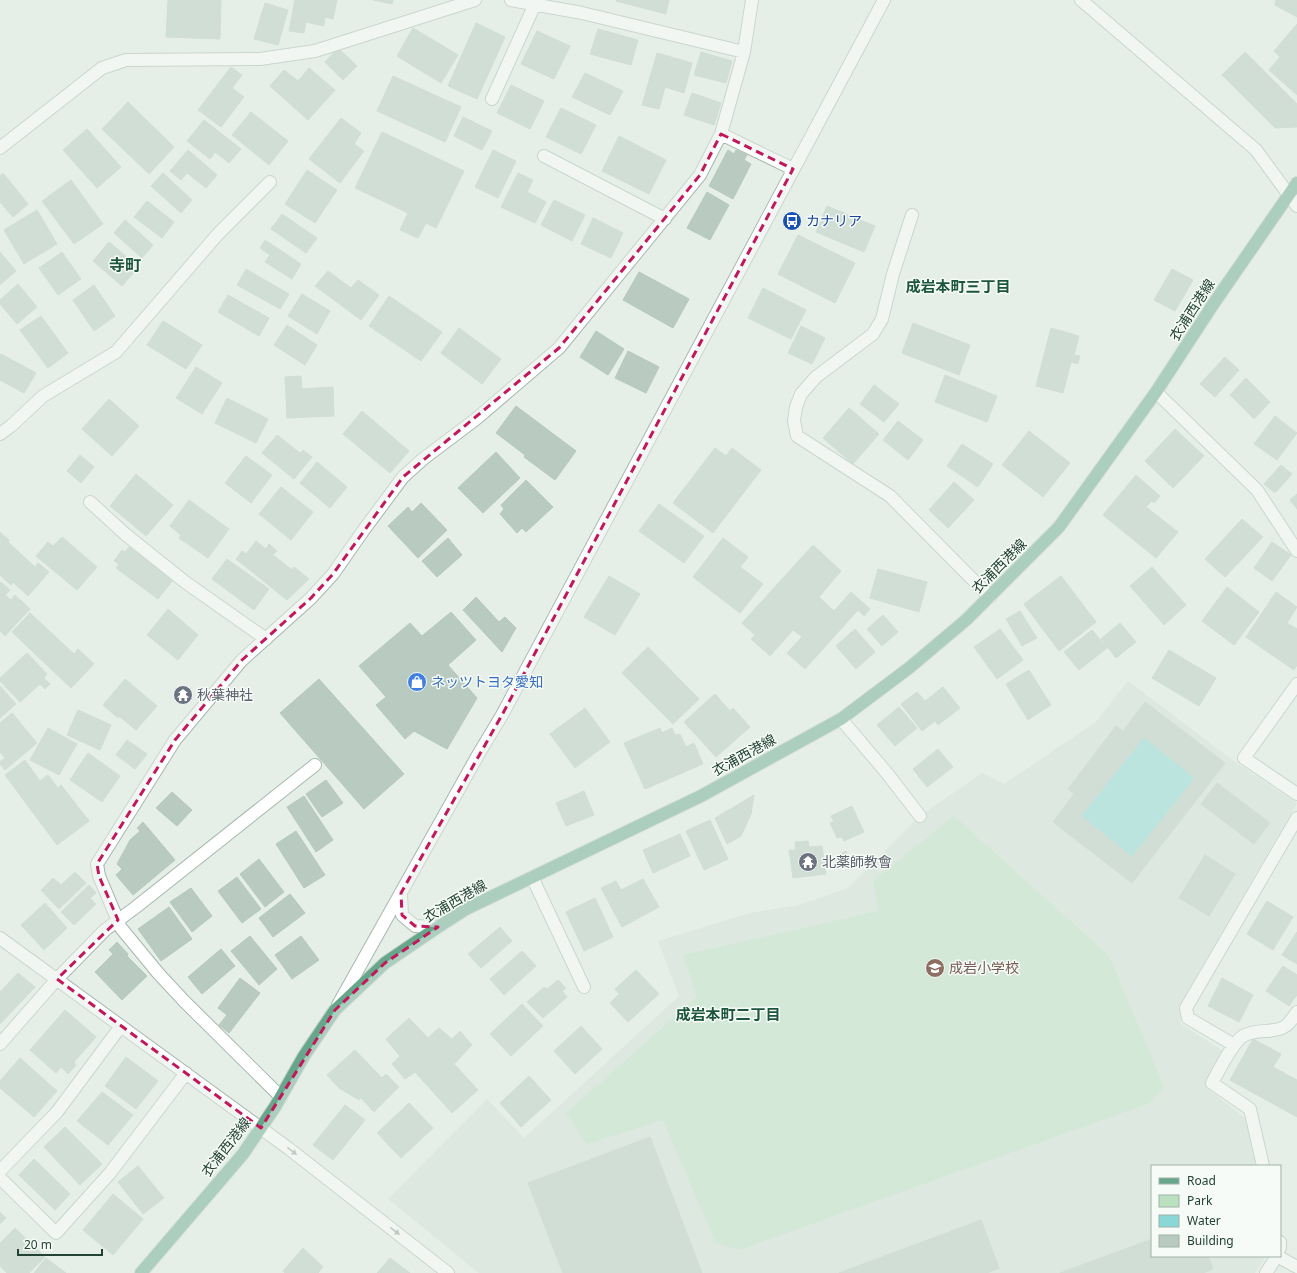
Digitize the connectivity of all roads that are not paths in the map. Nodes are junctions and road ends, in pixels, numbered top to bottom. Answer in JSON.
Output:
{"nodes":[{"id":1,"x":475,"y":0,"type":"edge"},
{"id":2,"x":511,"y":0,"type":"edge"},
{"id":3,"x":752,"y":0,"type":"edge"},
{"id":4,"x":884,"y":0,"type":"edge"},
{"id":5,"x":1081,"y":0,"type":"edge"},
{"id":6,"x":536,"y":4,"type":"junction"},
{"id":7,"x":744,"y":52,"type":"junction"},
{"id":8,"x":492,"y":99,"type":"dead end"},
{"id":9,"x":721,"y":134,"type":"junction"},
{"id":10,"x":0,"y":148,"type":"edge"},
{"id":11,"x":544,"y":156,"type":"dead end"},
{"id":12,"x":793,"y":169,"type":"junction"},
{"id":13,"x":270,"y":182,"type":"dead end"},
{"id":14,"x":1297,"y":183,"type":"edge"},
{"id":15,"x":1289,"y":195,"type":"junction"},
{"id":16,"x":1297,"y":206,"type":"edge"},
{"id":17,"x":912,"y":215,"type":"dead end"},
{"id":18,"x":665,"y":219,"type":"junction"},
{"id":19,"x":1156,"y":392,"type":"junction"},
{"id":20,"x":0,"y":434,"type":"edge"},
{"id":21,"x":90,"y":502,"type":"dead end"},
{"id":22,"x":1297,"y":551,"type":"edge"},
{"id":23,"x":990,"y":597,"type":"junction"},
{"id":24,"x":266,"y":639,"type":"junction"},
{"id":25,"x":1297,"y":684,"type":"edge"},
{"id":26,"x":841,"y":720,"type":"junction"},
{"id":27,"x":315,"y":765,"type":"dead end"},
{"id":28,"x":1297,"y":794,"type":"edge"},
{"id":29,"x":920,"y":816,"type":"dead end"},
{"id":30,"x":1297,"y":818,"type":"edge"},
{"id":31,"x":532,"y":877,"type":"junction"},
{"id":32,"x":401,"y":893,"type":"junction"},
{"id":33,"x":118,"y":920,"type":"junction"},
{"id":34,"x":438,"y":926,"type":"junction"},
{"id":35,"x":0,"y":938,"type":"edge"},
{"id":36,"x":57,"y":979,"type":"junction"},
{"id":37,"x":584,"y":987,"type":"dead end"},
{"id":38,"x":335,"y":1010,"type":"junction"},
{"id":39,"x":1297,"y":1012,"type":"edge"},
{"id":40,"x":121,"y":1026,"type":"junction"},
{"id":41,"x":0,"y":1044,"type":"edge"},
{"id":42,"x":1234,"y":1045,"type":"junction"},
{"id":43,"x":186,"y":1073,"type":"junction"},
{"id":44,"x":280,"y":1097,"type":"junction"},
{"id":45,"x":261,"y":1128,"type":"junction"},
{"id":46,"x":1263,"y":1165,"type":"edge"},
{"id":47,"x":0,"y":1171,"type":"edge"},
{"id":48,"x":0,"y":1178,"type":"edge"},
{"id":49,"x":1276,"y":1257,"type":"edge"},
{"id":50,"x":1279,"y":1257,"type":"edge"},
{"id":51,"x":1297,"y":1267,"type":"edge"},
{"id":52,"x":141,"y":1273,"type":"edge"},
{"id":53,"x":448,"y":1273,"type":"edge"},
{"id":54,"x":1266,"y":1273,"type":"edge"}],
"edges":[{"from":1,"to":10,"type":"street"},
{"from":2,"to":6,"type":"street"},
{"from":3,"to":7,"type":"street"},
{"from":4,"to":12,"type":"street"},
{"from":5,"to":15,"type":"street"},
{"from":6,"to":7,"type":"street"},
{"from":6,"to":8,"type":"street"},
{"from":7,"to":9,"type":"street"},
{"from":9,"to":12,"type":"street"},
{"from":9,"to":18,"type":"street"},
{"from":11,"to":18,"type":"street"},
{"from":12,"to":32,"type":"street"},
{"from":13,"to":20,"type":"street"},
{"from":14,"to":15,"type":"main road","name":"衣浦西港線"},
{"from":15,"to":16,"type":"street"},
{"from":15,"to":19,"type":"main road","name":"衣浦西港線"},
{"from":17,"to":23,"type":"street"},
{"from":18,"to":24,"type":"street"},
{"from":19,"to":22,"type":"street"},
{"from":19,"to":23,"type":"main road","name":"衣浦西港線"},
{"from":21,"to":24,"type":"street"},
{"from":23,"to":26,"type":"main road","name":"衣浦西港線"},
{"from":24,"to":33,"type":"street"},
{"from":25,"to":28,"type":"street"},
{"from":26,"to":29,"type":"street"},
{"from":26,"to":31,"type":"main road","name":"衣浦西港線"},
{"from":27,"to":33,"type":"street"},
{"from":30,"to":42,"type":"street"},
{"from":31,"to":34,"type":"main road","name":"衣浦西港線"},
{"from":31,"to":37,"type":"street"},
{"from":32,"to":34,"type":"street"},
{"from":32,"to":38,"type":"street"},
{"from":33,"to":36,"type":"street"},
{"from":33,"to":44,"type":"street"},
{"from":34,"to":38,"type":"main road","name":"衣浦西港線"},
{"from":35,"to":36,"type":"street"},
{"from":36,"to":40,"type":"street"},
{"from":36,"to":41,"type":"street"},
{"from":38,"to":44,"type":"main road","name":"衣浦西港線"},
{"from":39,"to":42,"type":"street"},
{"from":40,"to":43,"type":"street"},
{"from":40,"to":47,"type":"street"},
{"from":42,"to":46,"type":"street"},
{"from":43,"to":45,"type":"street"},
{"from":43,"to":48,"type":"street"},
{"from":44,"to":45,"type":"main road","name":"衣浦西港線"},
{"from":45,"to":52,"type":"main road","name":"衣浦西港線"},
{"from":45,"to":53,"type":"street","one_way":true},
{"from":49,"to":54,"type":"street"},
{"from":50,"to":51,"type":"street"}]}
